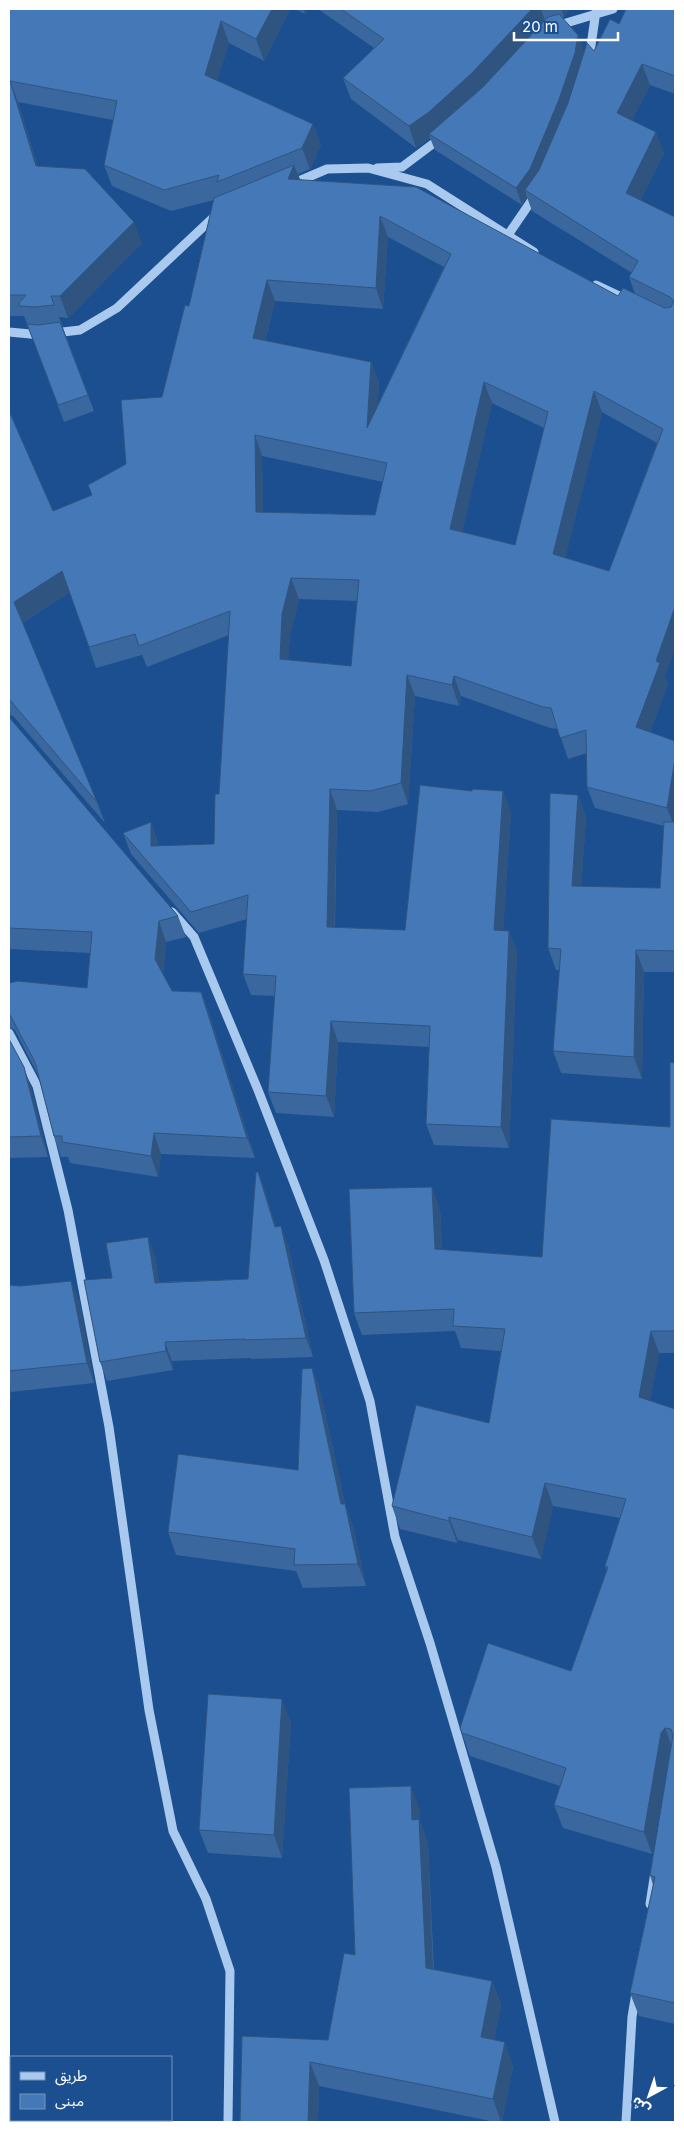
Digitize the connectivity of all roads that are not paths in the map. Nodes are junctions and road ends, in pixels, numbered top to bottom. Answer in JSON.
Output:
{"nodes":[{"id":1,"x":613,"y":9,"type":"edge"},
{"id":2,"x":596,"y":12,"type":"edge"},
{"id":3,"x":545,"y":34,"type":"edge"},
{"id":4,"x":587,"y":71,"type":"edge"},
{"id":5,"x":448,"y":131,"type":"edge"},
{"id":6,"x":368,"y":168,"type":"junction"},
{"id":7,"x":284,"y":187,"type":"edge"},
{"id":8,"x":541,"y":188,"type":"edge"},
{"id":9,"x":223,"y":212,"type":"edge"},
{"id":10,"x":508,"y":235,"type":"junction"},
{"id":11,"x":544,"y":258,"type":"edge"},
{"id":12,"x":586,"y":280,"type":"edge"},
{"id":13,"x":640,"y":306,"type":"edge"},
{"id":14,"x":9,"y":332,"type":"edge"},
{"id":15,"x":168,"y":907,"type":"edge"},
{"id":16,"x":9,"y":1033,"type":"edge"},
{"id":17,"x":657,"y":1860,"type":"edge"},
{"id":18,"x":648,"y":1916,"type":"edge"},
{"id":19,"x":638,"y":1980,"type":"edge"},
{"id":20,"x":228,"y":2122,"type":"edge"},
{"id":21,"x":554,"y":2122,"type":"edge"},
{"id":22,"x":626,"y":2122,"type":"edge"}],
"edges":[{"from":1,"to":2,"type":"street"},
{"from":2,"to":3,"type":"street"},
{"from":2,"to":4,"type":"street"},
{"from":5,"to":6,"type":"street"},
{"from":6,"to":7,"type":"street"},
{"from":6,"to":10,"type":"street"},
{"from":8,"to":10,"type":"street"},
{"from":9,"to":14,"type":"street"},
{"from":10,"to":11,"type":"street"},
{"from":12,"to":13,"type":"street"},
{"from":15,"to":21,"type":"street"},
{"from":16,"to":20,"type":"street"},
{"from":17,"to":18,"type":"street"},
{"from":19,"to":22,"type":"street"}]}
